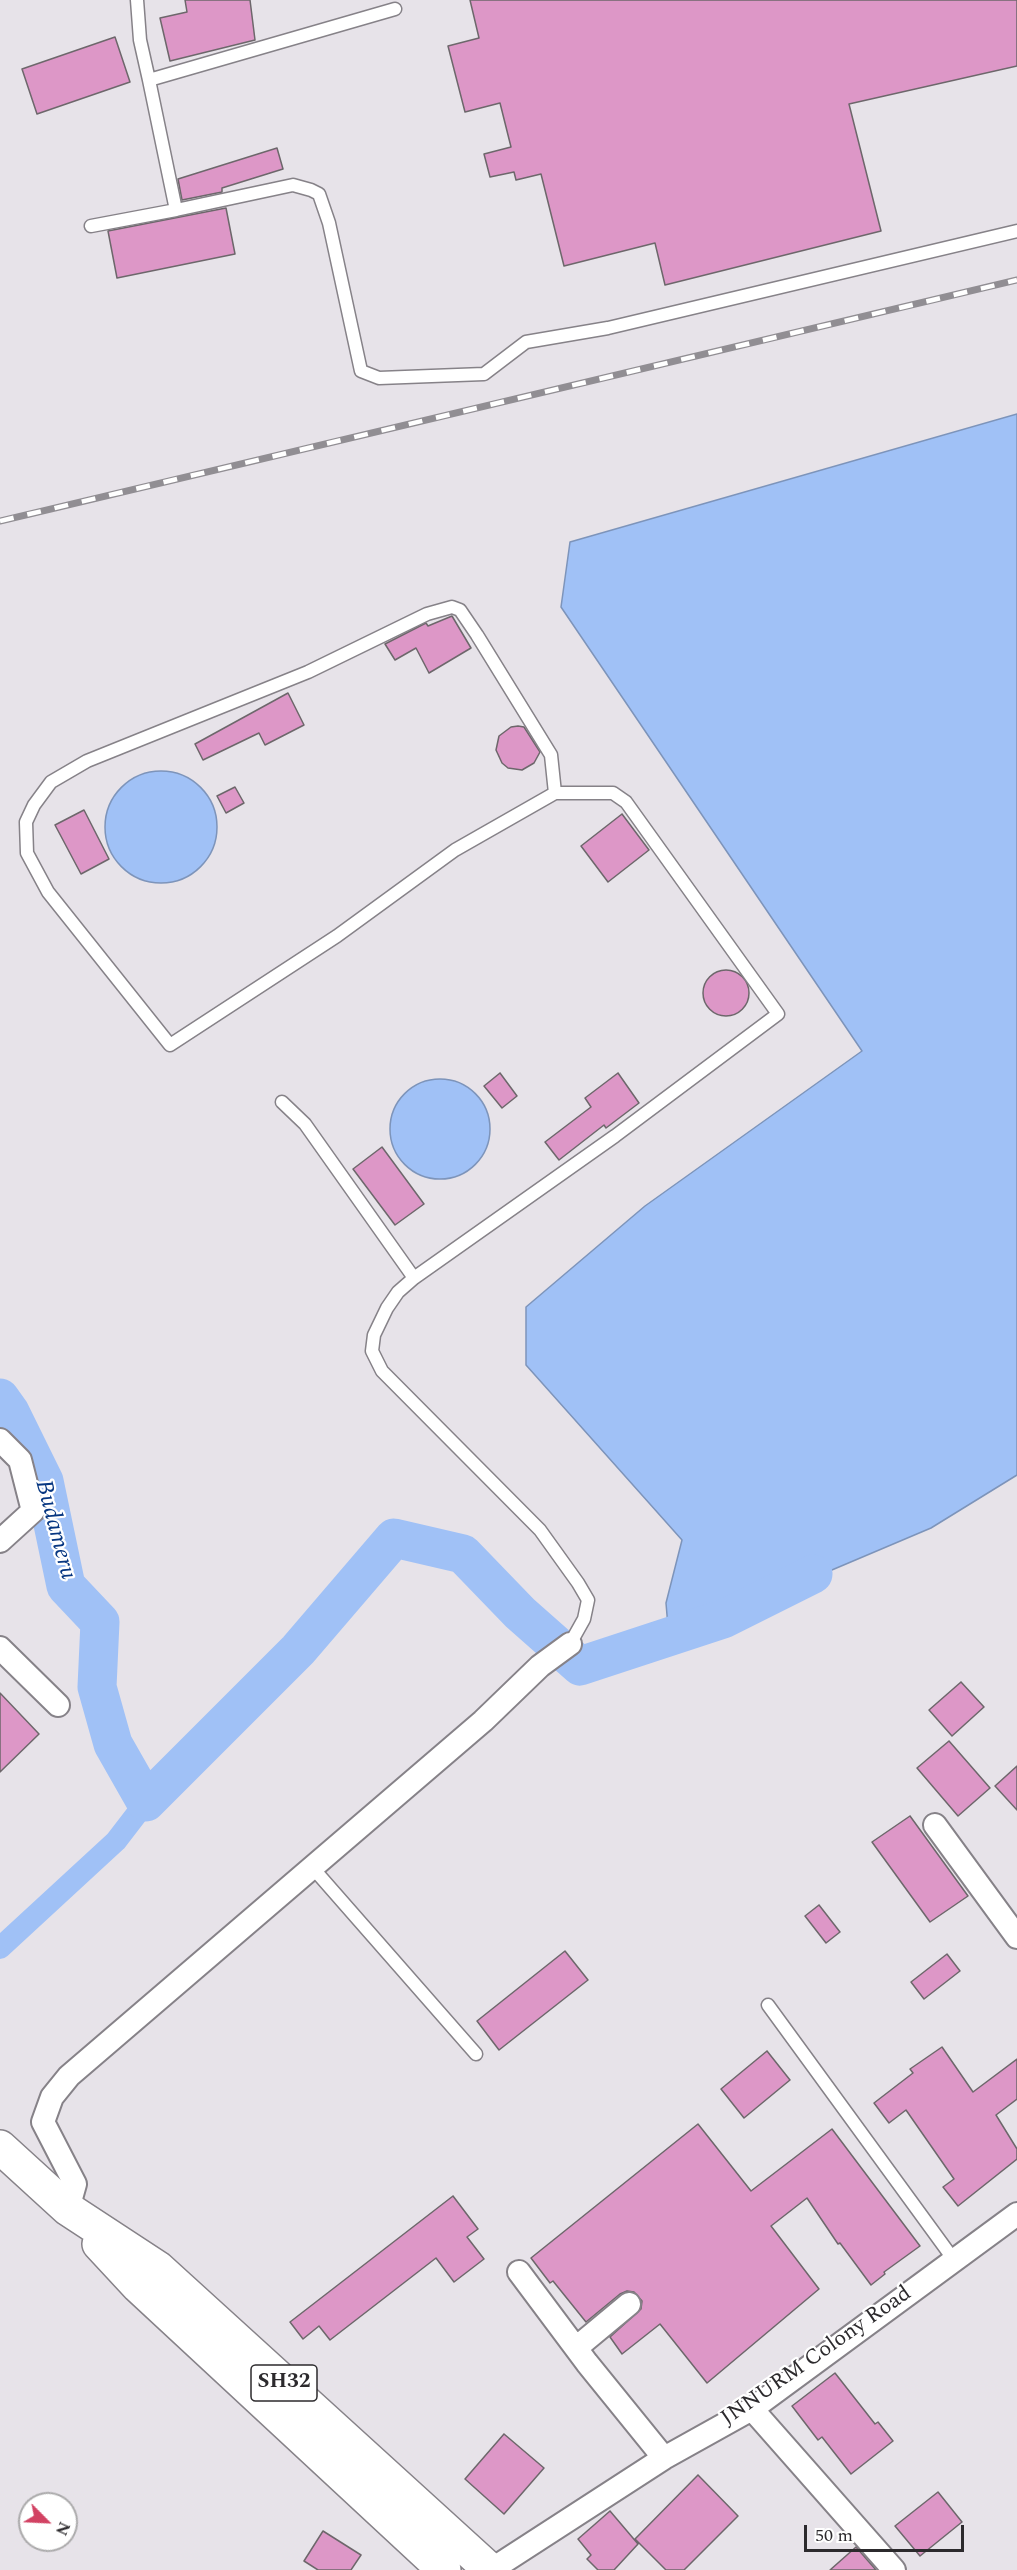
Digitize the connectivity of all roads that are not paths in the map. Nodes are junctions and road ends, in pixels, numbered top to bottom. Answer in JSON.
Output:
{"nodes":[{"id":1,"x":137,"y":0,"type":"edge"},
{"id":2,"x":395,"y":9,"type":"dead end"},
{"id":3,"x":149,"y":80,"type":"junction"},
{"id":4,"x":176,"y":210,"type":"junction"},
{"id":5,"x":91,"y":226,"type":"dead end"},
{"id":6,"x":1017,"y":231,"type":"edge"},
{"id":7,"x":555,"y":794,"type":"junction"},
{"id":8,"x":282,"y":1102,"type":"dead end"},
{"id":9,"x":414,"y":1278,"type":"junction"},
{"id":10,"x":0,"y":1440,"type":"edge"},
{"id":11,"x":0,"y":1541,"type":"edge"},
{"id":12,"x":570,"y":1644,"type":"joint"},
{"id":13,"x":0,"y":1648,"type":"edge"},
{"id":14,"x":58,"y":1705,"type":"dead end"},
{"id":15,"x":934,"y":1825,"type":"dead end"},
{"id":16,"x":312,"y":1867,"type":"junction"},
{"id":17,"x":1017,"y":1937,"type":"edge"},
{"id":18,"x":768,"y":2005,"type":"dead end"},
{"id":19,"x":476,"y":2054,"type":"dead end"},
{"id":20,"x":0,"y":2147,"type":"edge"},
{"id":21,"x":68,"y":2209,"type":"junction"},
{"id":22,"x":1017,"y":2214,"type":"edge"},
{"id":23,"x":954,"y":2260,"type":"junction"},
{"id":24,"x":519,"y":2272,"type":"dead end"},
{"id":25,"x":629,"y":2304,"type":"dead end"},
{"id":26,"x":576,"y":2348,"type":"junction"},
{"id":27,"x":752,"y":2409,"type":"junction"},
{"id":28,"x":664,"y":2458,"type":"junction"},
{"id":29,"x":444,"y":2570,"type":"edge"},
{"id":30,"x":490,"y":2570,"type":"edge"},
{"id":31,"x":894,"y":2570,"type":"edge"}],
"edges":[{"from":1,"to":3,"type":"lane"},
{"from":2,"to":3,"type":"lane"},
{"from":3,"to":4,"type":"lane"},
{"from":4,"to":5,"type":"lane"},
{"from":4,"to":6,"type":"lane"},
{"from":7,"to":7,"type":"lane"},
{"from":7,"to":9,"type":"lane"},
{"from":8,"to":9,"type":"lane"},
{"from":9,"to":12,"type":"lane"},
{"from":10,"to":11,"type":"street"},
{"from":12,"to":16,"type":"street"},
{"from":13,"to":14,"type":"street"},
{"from":15,"to":17,"type":"street"},
{"from":16,"to":19,"type":"lane"},
{"from":16,"to":21,"type":"street"},
{"from":18,"to":23,"type":"lane"},
{"from":20,"to":21,"type":"main road","number":"SH32"},
{"from":21,"to":29,"type":"main road","number":"SH32"},
{"from":21,"to":30,"type":"main road","number":"SH32"},
{"from":22,"to":23,"type":"street","name":"JNNURM Colony Road"},
{"from":23,"to":27,"type":"street","name":"JNNURM Colony Road"},
{"from":24,"to":26,"type":"street"},
{"from":25,"to":26,"type":"street"},
{"from":26,"to":28,"type":"street"},
{"from":27,"to":28,"type":"street","name":"JNNURM Colony Road"},
{"from":27,"to":31,"type":"street"},
{"from":28,"to":30,"type":"street","name":"JNNURM Colony Road"}]}
